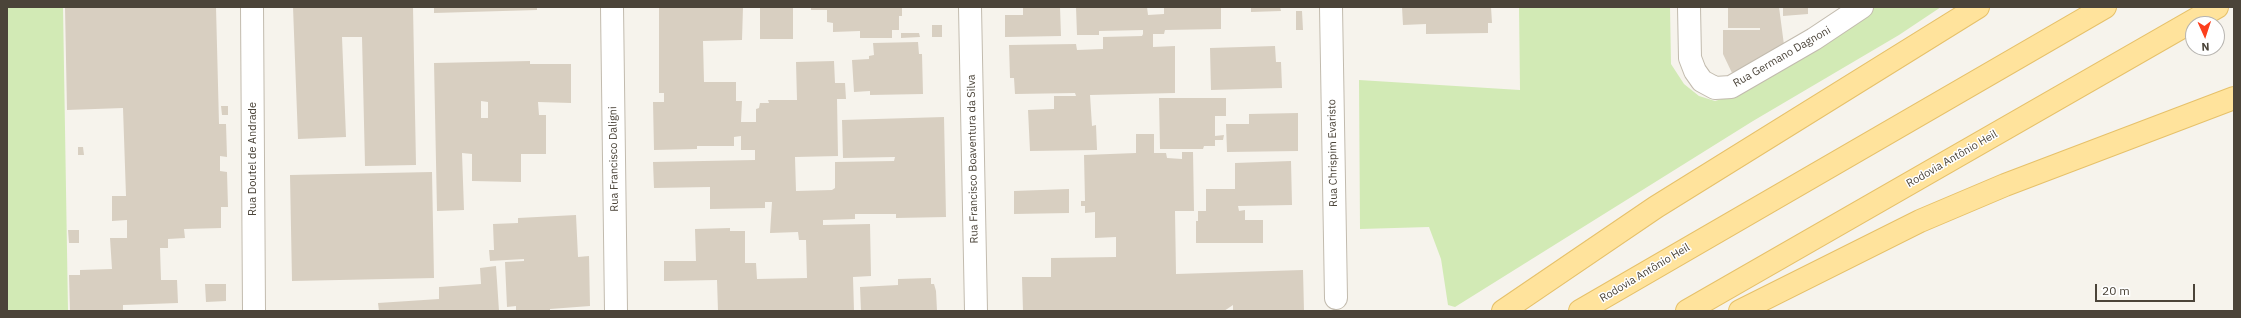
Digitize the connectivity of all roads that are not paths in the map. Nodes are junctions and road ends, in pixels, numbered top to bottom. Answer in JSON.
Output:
{"nodes":[{"id":1,"x":252,"y":7,"type":"edge"},
{"id":2,"x":612,"y":7,"type":"edge"},
{"id":3,"x":970,"y":7,"type":"edge"},
{"id":4,"x":1331,"y":7,"type":"edge"},
{"id":5,"x":1689,"y":7,"type":"edge"},
{"id":6,"x":1862,"y":7,"type":"edge"},
{"id":7,"x":1978,"y":7,"type":"edge"},
{"id":8,"x":2105,"y":7,"type":"edge"},
{"id":9,"x":2217,"y":7,"type":"edge"},
{"id":10,"x":2234,"y":98,"type":"edge"},
{"id":11,"x":1336,"y":298,"type":"dead end"},
{"id":12,"x":254,"y":311,"type":"edge"},
{"id":13,"x":616,"y":311,"type":"edge"},
{"id":14,"x":976,"y":311,"type":"edge"},
{"id":15,"x":1503,"y":311,"type":"edge"},
{"id":16,"x":1580,"y":311,"type":"edge"},
{"id":17,"x":1687,"y":311,"type":"edge"},
{"id":18,"x":1740,"y":311,"type":"edge"}],
"edges":[{"from":1,"to":12,"type":"street","name":"Rua Doutel de Andrade"},
{"from":2,"to":13,"type":"street","name":"Rua Francisco Daligni"},
{"from":3,"to":14,"type":"street","name":"Rua Francisco Boaventura da Silva"},
{"from":4,"to":11,"type":"street","name":"Rua Chrispim Evaristo"},
{"from":5,"to":6,"type":"street","name":"Rua Germano Dagnoni"},
{"from":7,"to":15,"type":"main road"},
{"from":8,"to":16,"type":"main road","name":"Rodovia Antônio Heil"},
{"from":9,"to":17,"type":"main road","name":"Rodovia Antônio Heil"},
{"from":10,"to":18,"type":"main road"}]}
